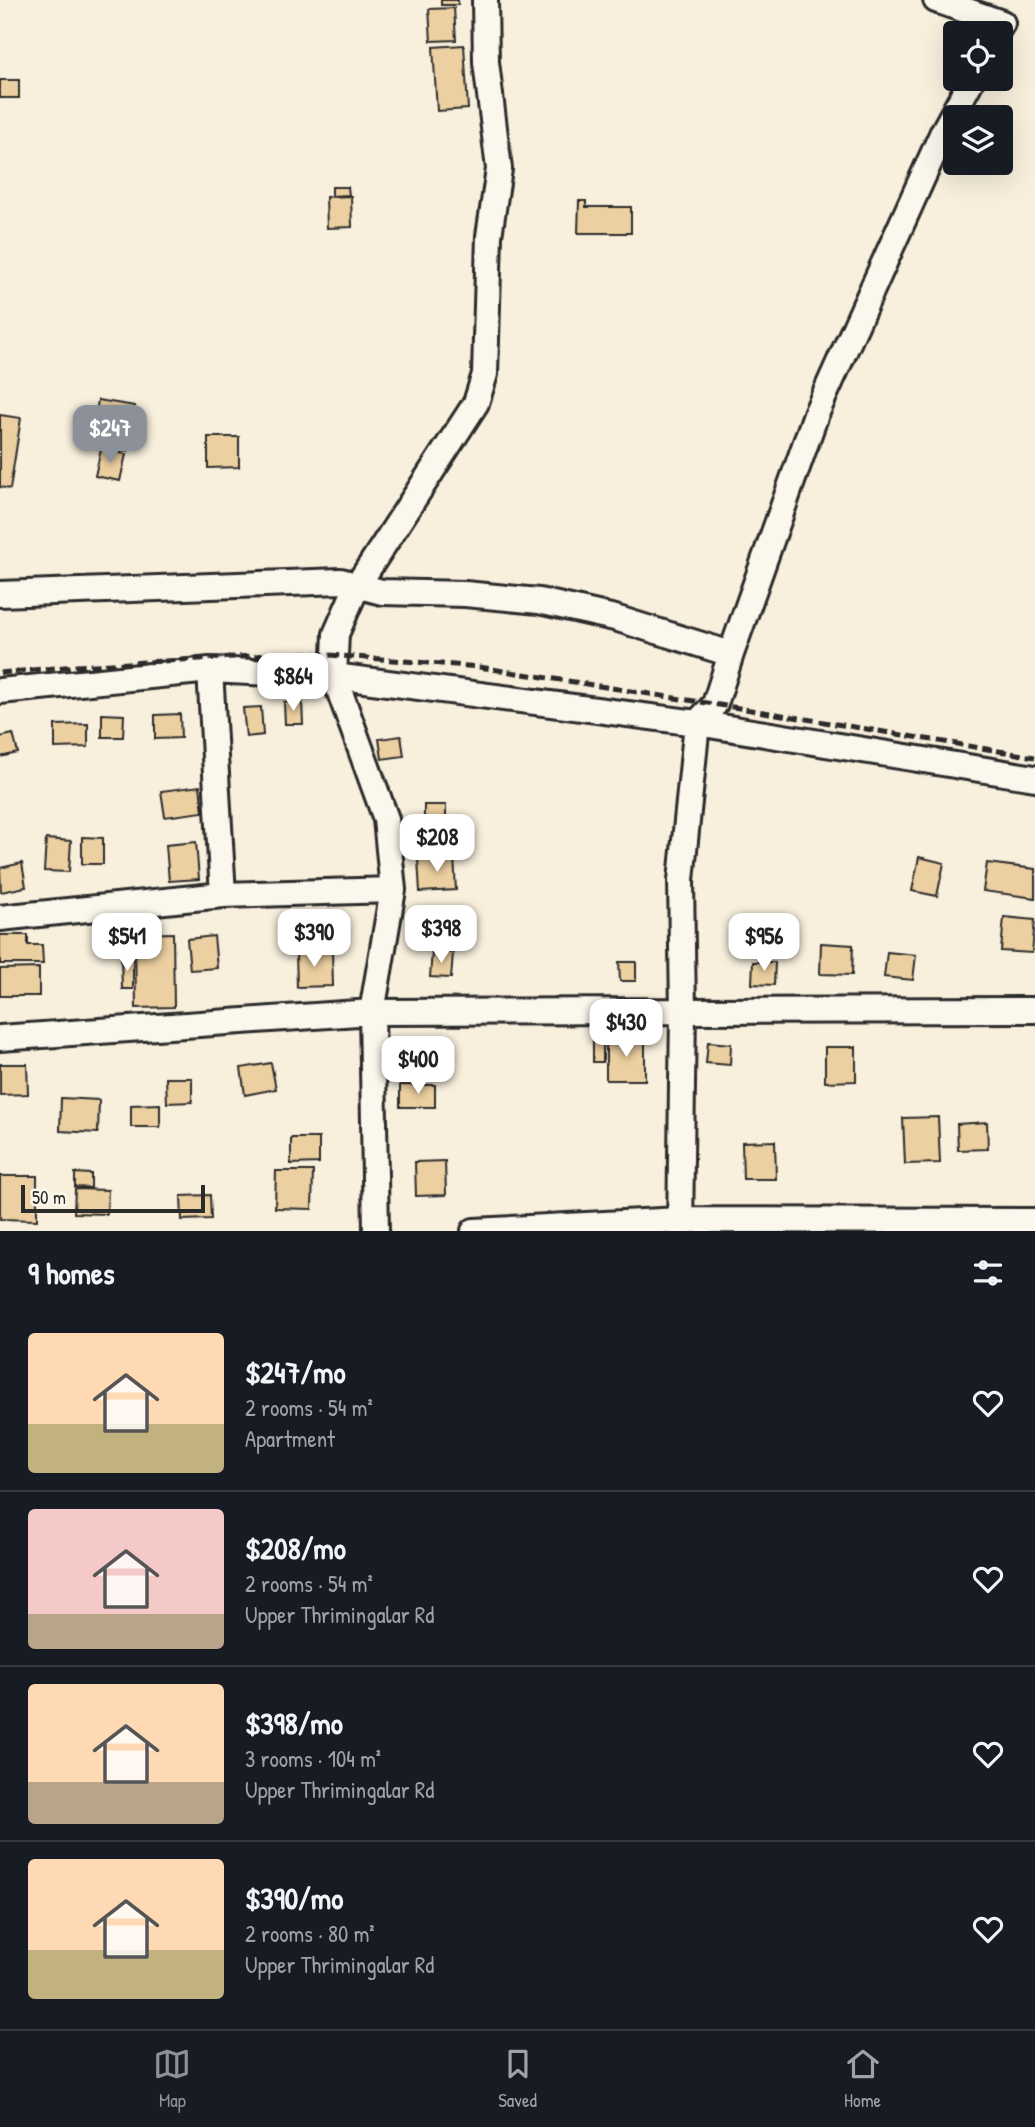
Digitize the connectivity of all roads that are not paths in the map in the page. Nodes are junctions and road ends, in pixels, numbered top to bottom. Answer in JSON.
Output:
{"nodes":[{"id":1,"x":485,"y":0,"type":"edge"},
{"id":2,"x":936,"y":0,"type":"edge"},
{"id":3,"x":996,"y":21,"type":"edge"},
{"id":4,"x":965,"y":91,"type":"edge"},
{"id":5,"x":357,"y":586,"type":"junction"},
{"id":6,"x":0,"y":594,"type":"edge"},
{"id":7,"x":731,"y":654,"type":"junction"},
{"id":8,"x":209,"y":670,"type":"junction"},
{"id":9,"x":334,"y":676,"type":"junction"},
{"id":10,"x":0,"y":691,"type":"edge"},
{"id":11,"x":696,"y":723,"type":"junction"},
{"id":12,"x":1035,"y":778,"type":"edge"},
{"id":13,"x":393,"y":890,"type":"junction"},
{"id":14,"x":223,"y":895,"type":"junction"},
{"id":15,"x":0,"y":918,"type":"edge"},
{"id":16,"x":1035,"y":1010,"type":"edge"},
{"id":17,"x":372,"y":1012,"type":"junction"},
{"id":18,"x":682,"y":1012,"type":"junction"},
{"id":19,"x":0,"y":1038,"type":"edge"},
{"id":20,"x":1035,"y":1221,"type":"edge"},
{"id":21,"x":680,"y":1226,"type":"edge"},
{"id":22,"x":376,"y":1231,"type":"edge"},
{"id":23,"x":474,"y":1231,"type":"edge"}],
"edges":[{"from":1,"to":5,"type":"street"},
{"from":2,"to":3,"type":"street"},
{"from":4,"to":7,"type":"street"},
{"from":5,"to":6,"type":"street"},
{"from":5,"to":7,"type":"street"},
{"from":5,"to":9,"type":"street"},
{"from":7,"to":11,"type":"street"},
{"from":8,"to":9,"type":"street"},
{"from":8,"to":10,"type":"street"},
{"from":8,"to":14,"type":"street"},
{"from":9,"to":11,"type":"street"},
{"from":9,"to":13,"type":"street"},
{"from":11,"to":12,"type":"street"},
{"from":11,"to":18,"type":"street"},
{"from":13,"to":14,"type":"street"},
{"from":13,"to":17,"type":"street"},
{"from":14,"to":15,"type":"street"},
{"from":16,"to":18,"type":"street"},
{"from":17,"to":18,"type":"street"},
{"from":17,"to":19,"type":"street"},
{"from":17,"to":22,"type":"street"},
{"from":18,"to":21,"type":"street"},
{"from":20,"to":21,"type":"street"},
{"from":21,"to":23,"type":"street"}]}
